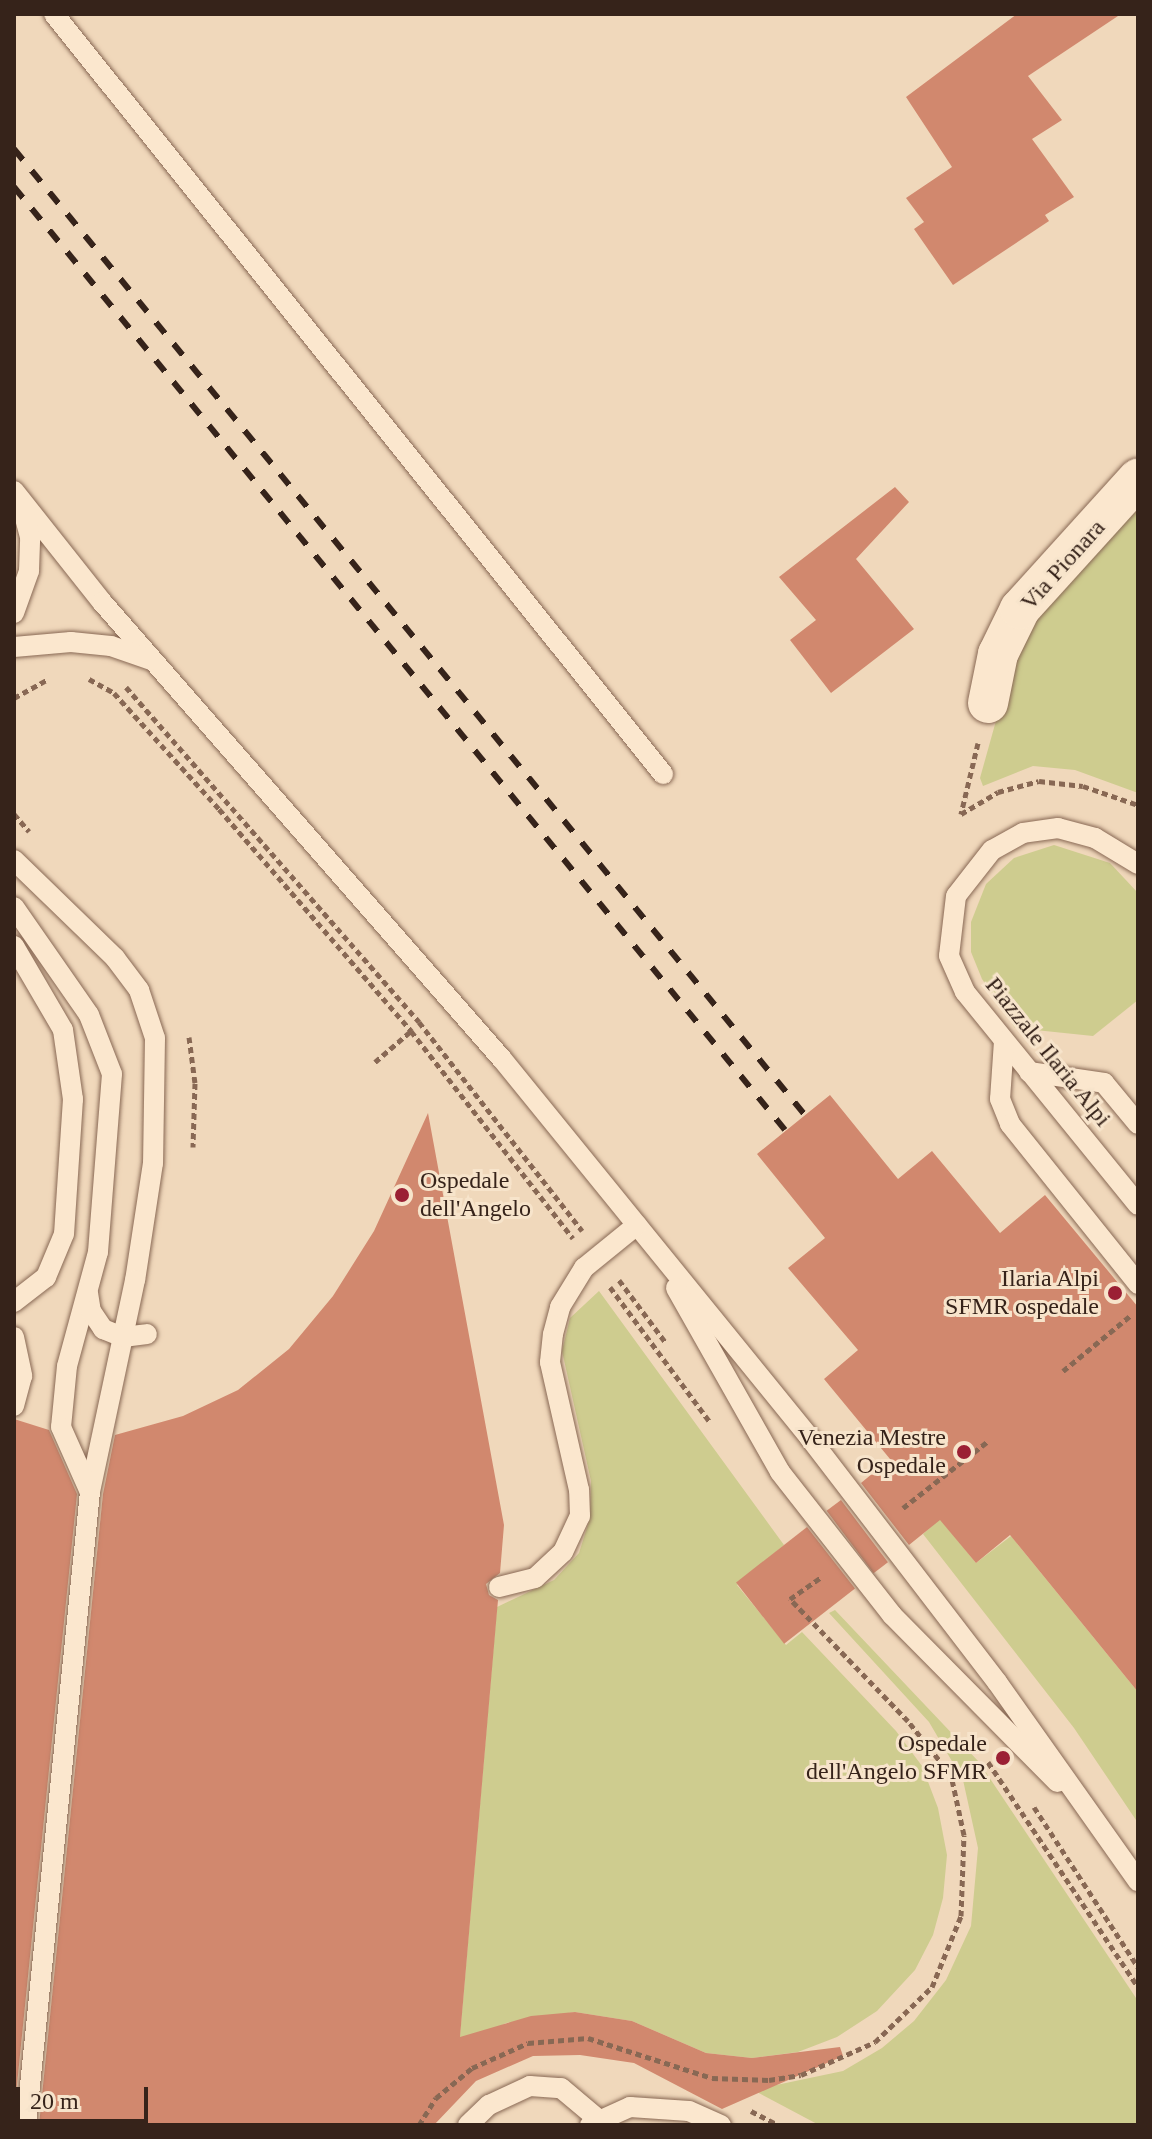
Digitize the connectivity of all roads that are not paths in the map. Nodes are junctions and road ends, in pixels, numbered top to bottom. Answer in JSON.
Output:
{"nodes":[{"id":1,"x":54,"y":14,"type":"edge"},
{"id":2,"x":1138,"y":479,"type":"edge"},
{"id":3,"x":17,"y":496,"type":"edge"},
{"id":4,"x":14,"y":613,"type":"edge"},
{"id":5,"x":14,"y":647,"type":"edge"},
{"id":6,"x":154,"y":661,"type":"junction"},
{"id":7,"x":988,"y":703,"type":"road end"},
{"id":8,"x":663,"y":774,"type":"dead end"},
{"id":9,"x":14,"y":860,"type":"edge"},
{"id":10,"x":1138,"y":864,"type":"edge"},
{"id":11,"x":14,"y":907,"type":"edge"},
{"id":12,"x":14,"y":946,"type":"edge"},
{"id":13,"x":1004,"y":1041,"type":"junction"},
{"id":14,"x":1029,"y":1072,"type":"junction"},
{"id":15,"x":1138,"y":1124,"type":"edge"},
{"id":16,"x":1138,"y":1205,"type":"edge"},
{"id":17,"x":642,"y":1230,"type":"junction"},
{"id":18,"x":1138,"y":1284,"type":"edge"},
{"id":19,"x":88,"y":1289,"type":"junction"},
{"id":20,"x":14,"y":1302,"type":"edge"},
{"id":21,"x":147,"y":1334,"type":"dead end"},
{"id":22,"x":14,"y":1337,"type":"edge"},
{"id":23,"x":123,"y":1337,"type":"junction"},
{"id":24,"x":14,"y":1406,"type":"edge"},
{"id":25,"x":90,"y":1492,"type":"junction"},
{"id":26,"x":499,"y":1587,"type":"dead end"},
{"id":27,"x":1102,"y":1828,"type":"junction"},
{"id":28,"x":1138,"y":1881,"type":"edge"},
{"id":29,"x":598,"y":2123,"type":"edge"},
{"id":30,"x":26,"y":2125,"type":"edge"},
{"id":31,"x":468,"y":2125,"type":"edge"},
{"id":32,"x":630,"y":2125,"type":"edge"},
{"id":33,"x":721,"y":2125,"type":"edge"}],
"edges":[{"from":1,"to":8,"type":"lane"},
{"from":2,"to":7,"type":"street","name":"Via Pionara"},
{"from":3,"to":4,"type":"lane"},
{"from":3,"to":6,"type":"lane"},
{"from":5,"to":6,"type":"lane"},
{"from":6,"to":17,"type":"lane"},
{"from":9,"to":23,"type":"lane"},
{"from":10,"to":13,"type":"lane","name":"Piazzale Ilaria Alpi"},
{"from":11,"to":19,"type":"lane"},
{"from":12,"to":20,"type":"lane"},
{"from":13,"to":14,"type":"lane","name":"Piazzale Ilaria Alpi"},
{"from":13,"to":18,"type":"lane"},
{"from":14,"to":15,"type":"lane"},
{"from":14,"to":16,"type":"lane","name":"Piazzale Ilaria Alpi"},
{"from":17,"to":26,"type":"lane"},
{"from":17,"to":27,"type":"lane"},
{"from":17,"to":27,"type":"lane"},
{"from":19,"to":23,"type":"lane"},
{"from":19,"to":25,"type":"lane"},
{"from":21,"to":23,"type":"lane"},
{"from":22,"to":24,"type":"lane"},
{"from":23,"to":25,"type":"lane"},
{"from":25,"to":30,"type":"lane"},
{"from":27,"to":28,"type":"lane"},
{"from":29,"to":31,"type":"lane"},
{"from":29,"to":32,"type":"lane"},
{"from":29,"to":33,"type":"lane"}]}
